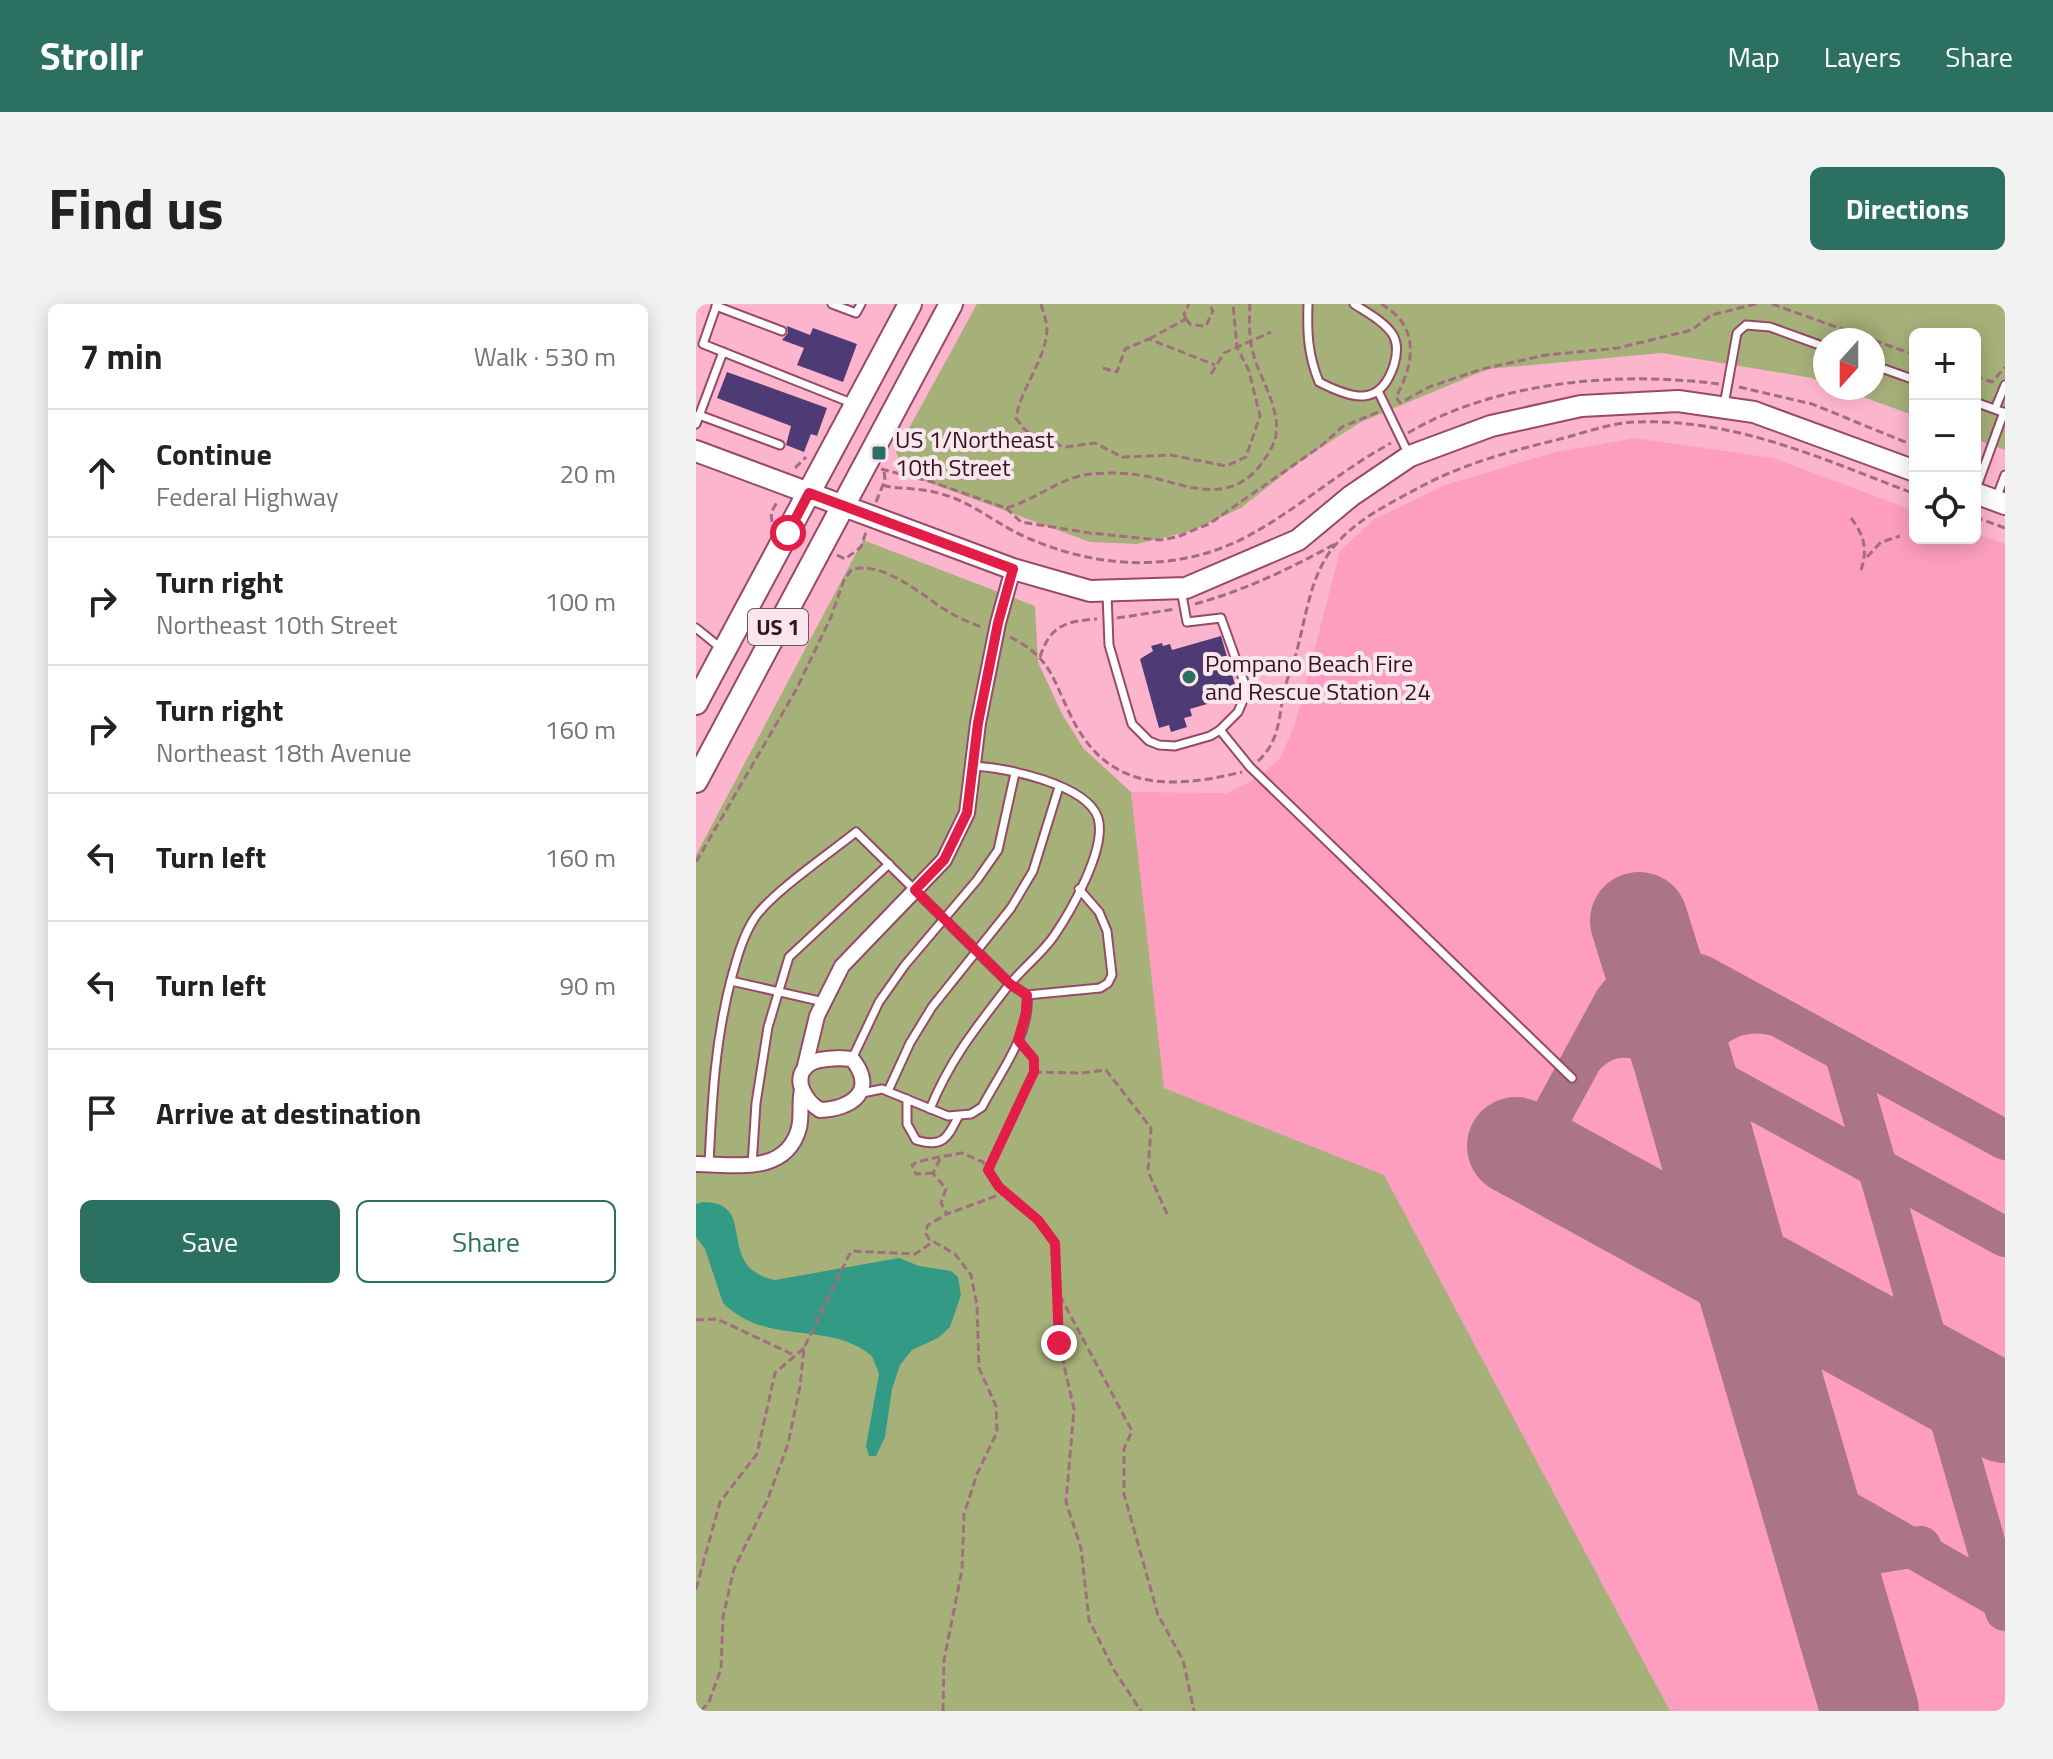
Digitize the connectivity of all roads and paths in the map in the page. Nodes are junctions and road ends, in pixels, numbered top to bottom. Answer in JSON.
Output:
{"nodes":[{"id":1,"x":832,"y":304,"type":"edge"},
{"id":2,"x":861,"y":304,"type":"edge"},
{"id":3,"x":910,"y":304,"type":"edge"},
{"id":4,"x":951,"y":304,"type":"edge"},
{"id":5,"x":1041,"y":304,"type":"edge"},
{"id":6,"x":1189,"y":304,"type":"edge"},
{"id":7,"x":1209,"y":304,"type":"edge"},
{"id":8,"x":1233,"y":304,"type":"edge"},
{"id":9,"x":1250,"y":304,"type":"edge"},
{"id":10,"x":1308,"y":304,"type":"edge"},
{"id":11,"x":1354,"y":304,"type":"edge"},
{"id":12,"x":1381,"y":304,"type":"edge"},
{"id":13,"x":1756,"y":304,"type":"edge"},
{"id":14,"x":1772,"y":304,"type":"edge"},
{"id":15,"x":716,"y":305,"type":"edge"},
{"id":16,"x":1186,"y":319,"type":"junction"},
{"id":17,"x":782,"y":331,"type":"dead end"},
{"id":18,"x":1271,"y":332,"type":"dead end"},
{"id":19,"x":1149,"y":339,"type":"junction"},
{"id":20,"x":1251,"y":340,"type":"junction"},
{"id":21,"x":699,"y":343,"type":"edge"},
{"id":22,"x":1813,"y":343,"type":"edge"},
{"id":23,"x":1237,"y":347,"type":"junction"},
{"id":24,"x":723,"y":352,"type":"junction"},
{"id":25,"x":1909,"y":353,"type":"edge"},
{"id":26,"x":1215,"y":365,"type":"junction"},
{"id":27,"x":2005,"y":367,"type":"edge"},
{"id":28,"x":1103,"y":368,"type":"dead end"},
{"id":29,"x":1885,"y":369,"type":"edge"},
{"id":30,"x":1211,"y":374,"type":"dead end"},
{"id":31,"x":1909,"y":378,"type":"edge"},
{"id":32,"x":1981,"y":378,"type":"edge"},
{"id":33,"x":2005,"y":385,"type":"edge"},
{"id":34,"x":1379,"y":393,"type":"junction"},
{"id":35,"x":1981,"y":404,"type":"edge"},
{"id":36,"x":856,"y":405,"type":"junction"},
{"id":37,"x":1724,"y":408,"type":"junction"},
{"id":38,"x":1387,"y":409,"type":"junction"},
{"id":39,"x":1995,"y":409,"type":"junction"},
{"id":40,"x":2004,"y":413,"type":"edge"},
{"id":41,"x":698,"y":420,"type":"edge"},
{"id":42,"x":780,"y":445,"type":"dead end"},
{"id":43,"x":696,"y":451,"type":"edge"},
{"id":44,"x":1410,"y":456,"type":"junction"},
{"id":45,"x":1909,"y":469,"type":"edge"},
{"id":46,"x":884,"y":470,"type":"dead end"},
{"id":47,"x":2005,"y":475,"type":"edge"},
{"id":48,"x":1981,"y":476,"type":"edge"},
{"id":49,"x":1909,"y":492,"type":"edge"},
{"id":50,"x":809,"y":493,"type":"junction"},
{"id":51,"x":1981,"y":494,"type":"edge"},
{"id":52,"x":2000,"y":502,"type":"edge"},
{"id":53,"x":843,"y":506,"type":"junction"},
{"id":54,"x":1006,"y":508,"type":"junction"},
{"id":55,"x":1851,"y":518,"type":"dead end"},
{"id":56,"x":1981,"y":519,"type":"edge"},
{"id":57,"x":2005,"y":528,"type":"edge"},
{"id":58,"x":1900,"y":536,"type":"dead end"},
{"id":59,"x":1865,"y":559,"type":"junction"},
{"id":60,"x":1013,"y":569,"type":"junction"},
{"id":61,"x":1861,"y":570,"type":"dead end"},
{"id":62,"x":1180,"y":588,"type":"junction"},
{"id":63,"x":1107,"y":590,"type":"junction"},
{"id":64,"x":696,"y":628,"type":"edge"},
{"id":65,"x":996,"y":633,"type":"junction"},
{"id":66,"x":724,"y":650,"type":"junction"},
{"id":67,"x":696,"y":703,"type":"edge"},
{"id":68,"x":1220,"y":730,"type":"junction"},
{"id":69,"x":972,"y":766,"type":"junction"},
{"id":70,"x":1250,"y":767,"type":"junction"},
{"id":71,"x":1015,"y":773,"type":"junction"},
{"id":72,"x":696,"y":781,"type":"edge"},
{"id":73,"x":1059,"y":787,"type":"junction"},
{"id":74,"x":696,"y":862,"type":"edge"},
{"id":75,"x":889,"y":864,"type":"junction"},
{"id":76,"x":1079,"y":889,"type":"junction"},
{"id":77,"x":915,"y":890,"type":"junction"},
{"id":78,"x":943,"y":919,"type":"junction"},
{"id":79,"x":976,"y":949,"type":"junction"},
{"id":80,"x":731,"y":981,"type":"junction"},
{"id":81,"x":1010,"y":984,"type":"junction"},
{"id":82,"x":778,"y":991,"type":"junction"},
{"id":83,"x":1027,"y":995,"type":"junction"},
{"id":84,"x":824,"y":1002,"type":"junction"},
{"id":85,"x":1018,"y":1040,"type":"junction"},
{"id":86,"x":852,"y":1059,"type":"junction"},
{"id":87,"x":805,"y":1066,"type":"junction"},
{"id":88,"x":1034,"y":1072,"type":"junction"},
{"id":89,"x":1572,"y":1078,"type":"dead end"},
{"id":90,"x":802,"y":1089,"type":"junction"},
{"id":91,"x":888,"y":1091,"type":"junction"},
{"id":92,"x":860,"y":1093,"type":"junction"},
{"id":93,"x":907,"y":1099,"type":"junction"},
{"id":94,"x":930,"y":1109,"type":"junction"},
{"id":95,"x":820,"y":1110,"type":"junction"},
{"id":96,"x":958,"y":1117,"type":"junction"},
{"id":97,"x":799,"y":1127,"type":"junction"},
{"id":98,"x":940,"y":1159,"type":"junction"},
{"id":99,"x":702,"y":1164,"type":"edge"},
{"id":100,"x":752,"y":1165,"type":"junction"},
{"id":101,"x":988,"y":1170,"type":"junction"},
{"id":102,"x":933,"y":1173,"type":"junction"},
{"id":103,"x":1005,"y":1192,"type":"junction"},
{"id":104,"x":947,"y":1214,"type":"junction"},
{"id":105,"x":1167,"y":1214,"type":"dead end"},
{"id":106,"x":933,"y":1242,"type":"junction"},
{"id":107,"x":1058,"y":1292,"type":"junction"},
{"id":108,"x":696,"y":1320,"type":"edge"},
{"id":109,"x":804,"y":1348,"type":"junction"},
{"id":110,"x":794,"y":1355,"type":"junction"},
{"id":111,"x":696,"y":1589,"type":"edge"},
{"id":112,"x":701,"y":1711,"type":"edge"},
{"id":113,"x":943,"y":1711,"type":"edge"},
{"id":114,"x":1141,"y":1711,"type":"edge"},
{"id":115,"x":1194,"y":1711,"type":"edge"}],
"edges":[{"from":1,"to":2,"type":"lane"},
{"from":3,"to":36,"type":"main road","number":"US 1"},
{"from":4,"to":53,"type":"main road","number":"US 1"},
{"from":5,"to":23,"type":"path"},
{"from":6,"to":16,"type":"path"},
{"from":7,"to":16,"type":"path"},
{"from":8,"to":23,"type":"path"},
{"from":9,"to":20,"type":"path"},
{"from":10,"to":34,"type":"lane"},
{"from":11,"to":34,"type":"lane"},
{"from":12,"to":13,"type":"path"},
{"from":14,"to":25,"type":"path"},
{"from":15,"to":17,"type":"lane"},
{"from":15,"to":21,"type":"lane"},
{"from":16,"to":19,"type":"path"},
{"from":18,"to":20,"type":"path"},
{"from":19,"to":26,"type":"path"},
{"from":19,"to":28,"type":"path"},
{"from":20,"to":23,"type":"path"},
{"from":20,"to":54,"type":"path"},
{"from":21,"to":24,"type":"lane"},
{"from":22,"to":37,"type":"lane"},
{"from":23,"to":26,"type":"path"},
{"from":24,"to":36,"type":"lane"},
{"from":24,"to":41,"type":"lane"},
{"from":26,"to":30,"type":"path"},
{"from":27,"to":32,"type":"path"},
{"from":29,"to":31,"type":"lane"},
{"from":33,"to":39,"type":"lane"},
{"from":34,"to":38,"type":"lane"},
{"from":35,"to":39,"type":"lane"},
{"from":36,"to":50,"type":"main road","number":"US 1"},
{"from":37,"to":44,"type":"street"},
{"from":37,"to":45,"type":"street"},
{"from":38,"to":44,"type":"lane"},
{"from":38,"to":54,"type":"path"},
{"from":39,"to":40,"type":"lane"},
{"from":40,"to":48,"type":"lane"},
{"from":41,"to":42,"type":"lane"},
{"from":43,"to":50,"type":"street"},
{"from":44,"to":62,"type":"street"},
{"from":46,"to":54,"type":"path"},
{"from":47,"to":52,"type":"lane"},
{"from":49,"to":70,"type":"path"},
{"from":50,"to":53,"type":"street"},
{"from":50,"to":66,"type":"main road","number":"US 1"},
{"from":51,"to":52,"type":"street"},
{"from":53,"to":60,"type":"street"},
{"from":53,"to":72,"type":"main road","number":"US 1"},
{"from":55,"to":59,"type":"path"},
{"from":56,"to":57,"type":"path"},
{"from":58,"to":59,"type":"path"},
{"from":59,"to":61,"type":"path"},
{"from":60,"to":63,"type":"street"},
{"from":60,"to":65,"type":"street"},
{"from":62,"to":63,"type":"street"},
{"from":62,"to":68,"type":"lane"},
{"from":63,"to":68,"type":"lane"},
{"from":64,"to":66,"type":"lane"},
{"from":65,"to":69,"type":"street"},
{"from":65,"to":70,"type":"path"},
{"from":65,"to":74,"type":"path"},
{"from":66,"to":67,"type":"main road","number":"US 1"},
{"from":68,"to":70,"type":"lane"},
{"from":69,"to":71,"type":"lane"},
{"from":69,"to":77,"type":"street"},
{"from":70,"to":89,"type":"lane"},
{"from":71,"to":73,"type":"lane"},
{"from":71,"to":78,"type":"lane"},
{"from":73,"to":76,"type":"lane"},
{"from":73,"to":79,"type":"lane"},
{"from":75,"to":77,"type":"lane"},
{"from":75,"to":80,"type":"lane"},
{"from":75,"to":82,"type":"lane"},
{"from":76,"to":81,"type":"lane"},
{"from":76,"to":83,"type":"lane"},
{"from":77,"to":78,"type":"lane"},
{"from":77,"to":84,"type":"street"},
{"from":78,"to":79,"type":"lane"},
{"from":78,"to":86,"type":"lane"},
{"from":79,"to":81,"type":"lane"},
{"from":79,"to":91,"type":"lane"},
{"from":80,"to":82,"type":"lane"},
{"from":80,"to":99,"type":"lane"},
{"from":81,"to":83,"type":"lane"},
{"from":81,"to":94,"type":"lane"},
{"from":82,"to":84,"type":"lane"},
{"from":82,"to":100,"type":"lane"},
{"from":83,"to":85,"type":"lane"},
{"from":84,"to":87,"type":"street"},
{"from":85,"to":88,"type":"path"},
{"from":85,"to":96,"type":"lane"},
{"from":86,"to":87,"type":"street"},
{"from":86,"to":92,"type":"street"},
{"from":87,"to":90,"type":"street"},
{"from":88,"to":101,"type":"path"},
{"from":88,"to":105,"type":"path"},
{"from":90,"to":95,"type":"street"},
{"from":90,"to":97,"type":"street"},
{"from":91,"to":92,"type":"lane"},
{"from":91,"to":93,"type":"lane"},
{"from":92,"to":95,"type":"street"},
{"from":93,"to":94,"type":"lane"},
{"from":93,"to":96,"type":"lane"},
{"from":94,"to":96,"type":"lane"},
{"from":95,"to":97,"type":"street"},
{"from":97,"to":100,"type":"street"},
{"from":98,"to":101,"type":"path"},
{"from":98,"to":102,"type":"path"},
{"from":98,"to":102,"type":"path"},
{"from":99,"to":100,"type":"street"},
{"from":101,"to":103,"type":"path"},
{"from":102,"to":104,"type":"path"},
{"from":103,"to":104,"type":"path"},
{"from":103,"to":107,"type":"path"},
{"from":104,"to":106,"type":"path"},
{"from":106,"to":109,"type":"path"},
{"from":106,"to":113,"type":"path"},
{"from":107,"to":114,"type":"path"},
{"from":107,"to":115,"type":"path"},
{"from":108,"to":110,"type":"path"},
{"from":109,"to":110,"type":"path"},
{"from":109,"to":112,"type":"path"},
{"from":110,"to":111,"type":"path"}]}
